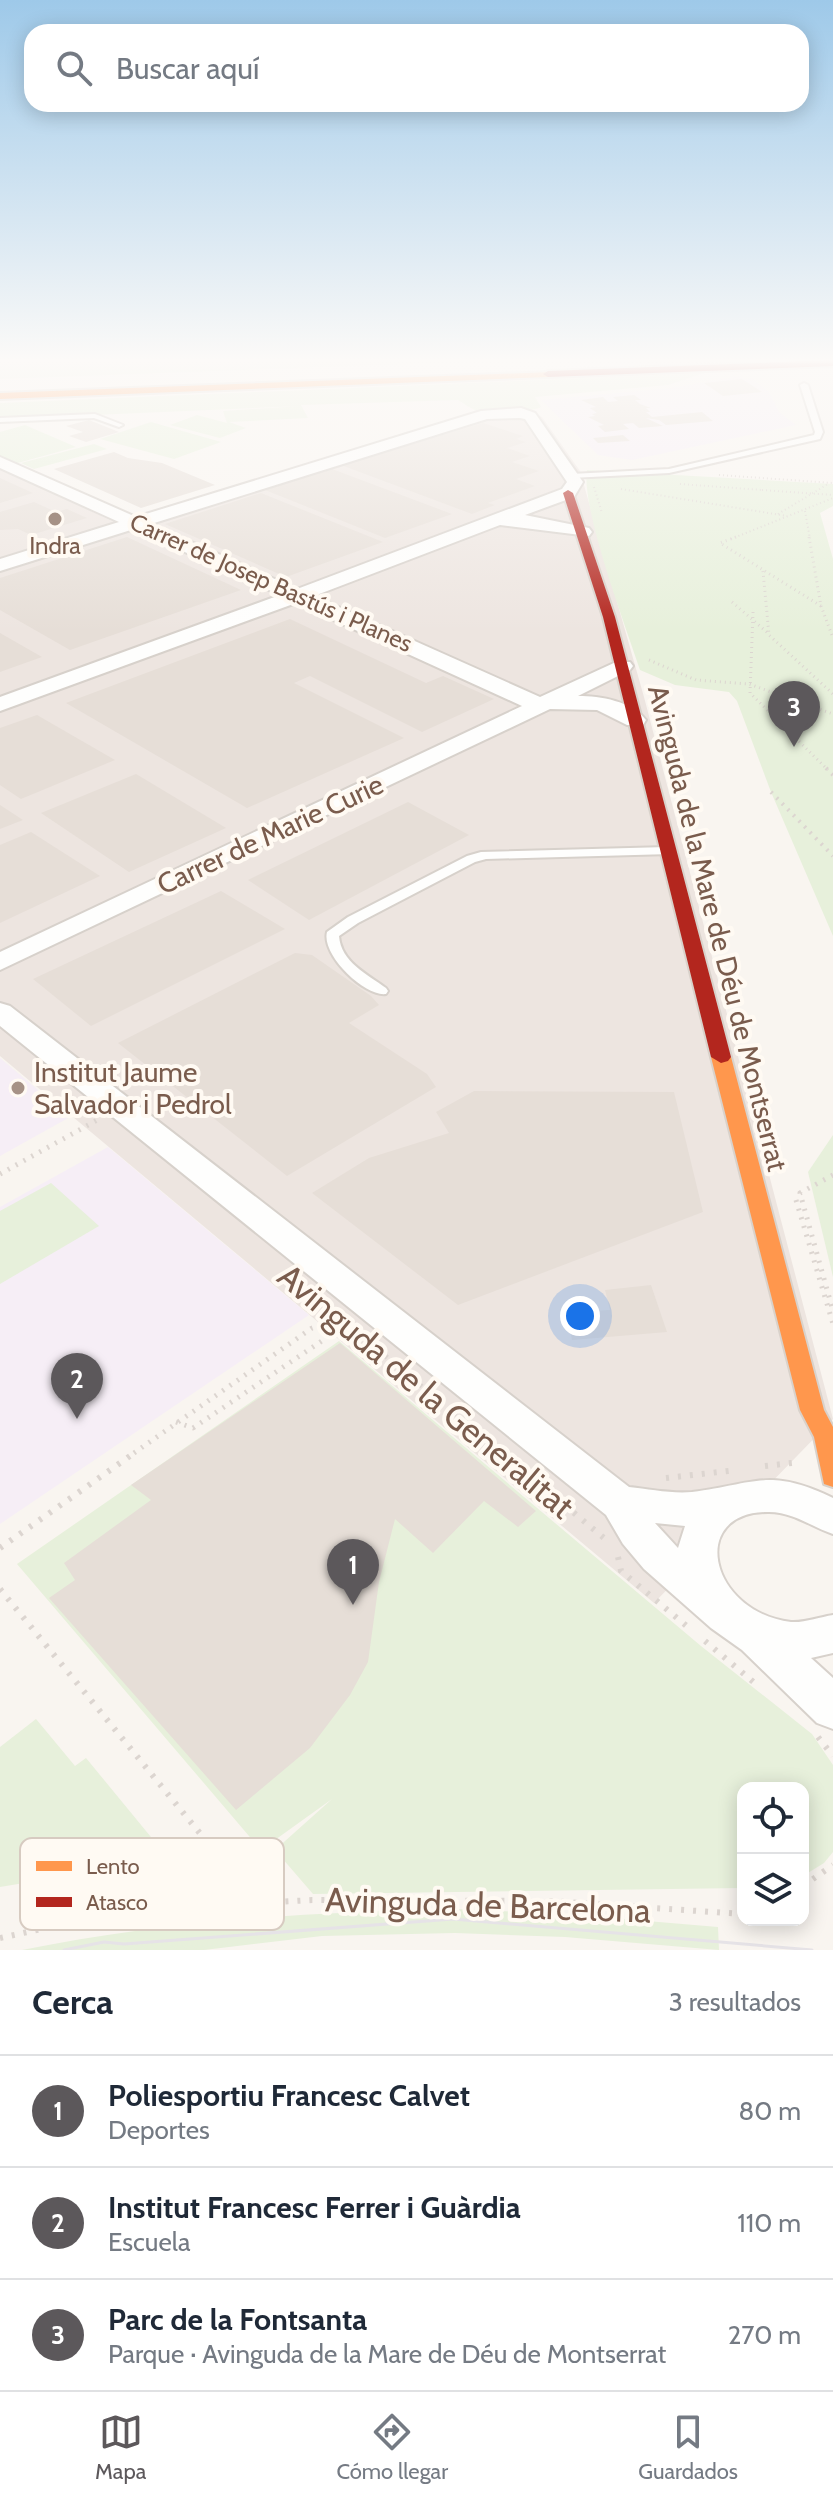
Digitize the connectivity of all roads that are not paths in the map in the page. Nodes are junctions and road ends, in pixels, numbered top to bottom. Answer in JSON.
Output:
{"nodes":[{"id":1,"x":367,"y":450,"type":"edge"},
{"id":2,"x":553,"y":450,"type":"edge"},
{"id":3,"x":760,"y":450,"type":"edge"},
{"id":4,"x":0,"y":462,"type":"edge"},
{"id":5,"x":571,"y":483,"type":"junction"},
{"id":6,"x":488,"y":522,"type":"junction"},
{"id":7,"x":136,"y":523,"type":"junction"},
{"id":8,"x":583,"y":532,"type":"junction"},
{"id":9,"x":0,"y":565,"type":"edge"},
{"id":10,"x":299,"y":595,"type":"junction"},
{"id":11,"x":623,"y":666,"type":"junction"},
{"id":12,"x":0,"y":704,"type":"edge"},
{"id":13,"x":541,"y":706,"type":"junction"},
{"id":14,"x":635,"y":720,"type":"junction"},
{"id":15,"x":667,"y":851,"type":"junction"},
{"id":16,"x":0,"y":962,"type":"edge"},
{"id":17,"x":381,"y":991,"type":"dead end"},
{"id":18,"x":0,"y":1012,"type":"edge"},
{"id":19,"x":829,"y":1438,"type":"edge"},
{"id":20,"x":833,"y":1479,"type":"edge"},
{"id":21,"x":753,"y":1497,"type":"junction"},
{"id":22,"x":620,"y":1503,"type":"junction"},
{"id":23,"x":833,"y":1517,"type":"edge"},
{"id":24,"x":710,"y":1600,"type":"junction"},
{"id":25,"x":754,"y":1634,"type":"junction"},
{"id":26,"x":833,"y":1634,"type":"edge"},
{"id":27,"x":824,"y":1720,"type":"edge"}],
"edges":[{"from":1,"to":7,"type":"street","name":"Avinguda de la Mare de Déu de Montserrat"},
{"from":2,"to":5,"type":"street","name":"Avinguda de la Mare de Déu de Montserrat"},
{"from":3,"to":5,"type":"lane"},
{"from":4,"to":7,"type":"street","name":"Carrer de Josep Bastús i Planes"},
{"from":5,"to":6,"type":"street"},
{"from":5,"to":8,"type":"main road","name":"Avinguda de la Mare de Déu de Montserrat"},
{"from":6,"to":8,"type":"street"},
{"from":6,"to":10,"type":"street"},
{"from":7,"to":9,"type":"street"},
{"from":7,"to":10,"type":"street","name":"Carrer de Josep Bastús i Planes"},
{"from":8,"to":11,"type":"main road","name":"Avinguda de la Mare de Déu de Montserrat"},
{"from":10,"to":12,"type":"street"},
{"from":10,"to":13,"type":"street","name":"Carrer de Josep Bastús i Planes"},
{"from":11,"to":13,"type":"street","name":"Carrer de Marie Curie"},
{"from":11,"to":14,"type":"main road","name":"Avinguda de la Mare de Déu de Montserrat"},
{"from":13,"to":14,"type":"street","name":"Carrer de Marie Curie"},
{"from":13,"to":16,"type":"street","name":"Carrer de Marie Curie"},
{"from":14,"to":15,"type":"main road","name":"Avinguda de la Mare de Déu de Montserrat"},
{"from":15,"to":17,"type":"lane"},
{"from":15,"to":19,"type":"main road","name":"Avinguda de la Mare de Déu de Montserrat"},
{"from":18,"to":22,"type":"street","name":"Avinguda de la Generalitat"},
{"from":19,"to":20,"type":"main road","name":"Avinguda de la Mare de Déu de Montserrat"},
{"from":20,"to":21,"type":"street","name":"Avinguda de la Generalitat"},
{"from":21,"to":22,"type":"street","name":"Avinguda de la Generalitat"},
{"from":21,"to":23,"type":"street"},
{"from":21,"to":24,"type":"street"},
{"from":22,"to":24,"type":"street","name":"Avinguda de la Generalitat"},
{"from":24,"to":25,"type":"street","name":"Avinguda de la Generalitat"},
{"from":25,"to":26,"type":"street"},
{"from":25,"to":27,"type":"street","name":"Avinguda de la Generalitat"}]}
